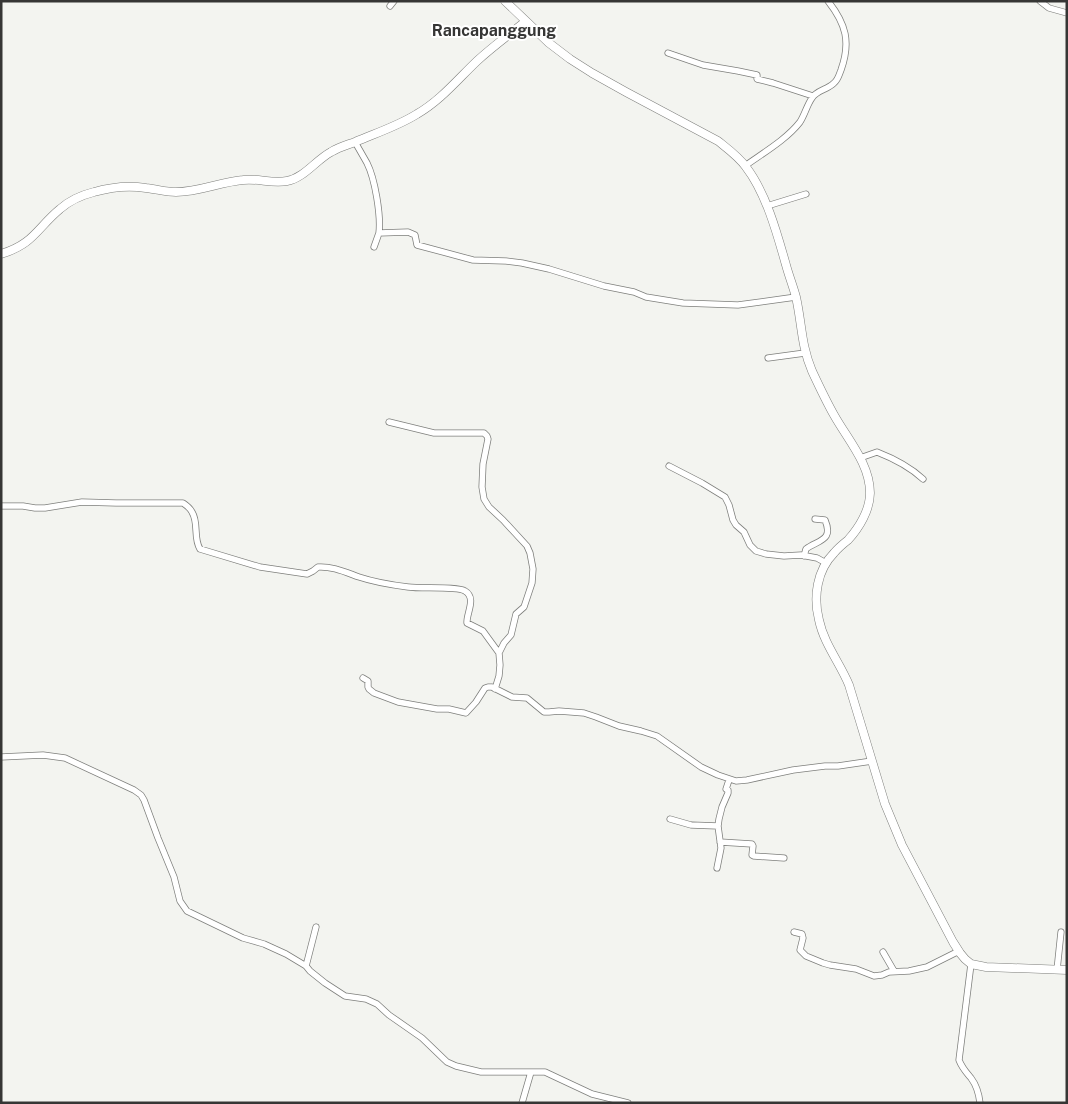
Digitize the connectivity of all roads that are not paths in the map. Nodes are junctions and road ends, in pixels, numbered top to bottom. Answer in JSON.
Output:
{"nodes":[{"id":1,"x":505,"y":1,"type":"edge"},
{"id":2,"x":828,"y":1,"type":"edge"},
{"id":3,"x":1040,"y":1,"type":"edge"},
{"id":4,"x":1067,"y":13,"type":"edge"},
{"id":5,"x":526,"y":20,"type":"junction"},
{"id":6,"x":668,"y":53,"type":"dead end"},
{"id":7,"x":813,"y":96,"type":"junction"},
{"id":8,"x":355,"y":142,"type":"junction"},
{"id":9,"x":746,"y":166,"type":"junction"},
{"id":10,"x":806,"y":194,"type":"dead end"},
{"id":11,"x":767,"y":206,"type":"junction"},
{"id":12,"x":379,"y":233,"type":"junction"},
{"id":13,"x":374,"y":247,"type":"dead end"},
{"id":14,"x":1,"y":254,"type":"edge"},
{"id":15,"x":796,"y":297,"type":"junction"},
{"id":16,"x":805,"y":353,"type":"junction"},
{"id":17,"x":768,"y":358,"type":"dead end"},
{"id":18,"x":389,"y":422,"type":"dead end"},
{"id":19,"x":860,"y":458,"type":"junction"},
{"id":20,"x":669,"y":466,"type":"dead end"},
{"id":21,"x":923,"y":479,"type":"dead end"},
{"id":22,"x":1,"y":506,"type":"edge"},
{"id":23,"x":814,"y":519,"type":"dead end"},
{"id":24,"x":804,"y":556,"type":"junction"},
{"id":25,"x":826,"y":563,"type":"junction"},
{"id":26,"x":499,"y":653,"type":"junction"},
{"id":27,"x":363,"y":678,"type":"dead end"},
{"id":28,"x":495,"y":689,"type":"junction"},
{"id":29,"x":1,"y":757,"type":"edge"},
{"id":30,"x":872,"y":761,"type":"junction"},
{"id":31,"x":729,"y":780,"type":"junction"},
{"id":32,"x":670,"y":819,"type":"dead end"},
{"id":33,"x":718,"y":826,"type":"junction"},
{"id":34,"x":720,"y":842,"type":"junction"},
{"id":35,"x":784,"y":858,"type":"dead end"},
{"id":36,"x":717,"y":868,"type":"dead end"},
{"id":37,"x":316,"y":927,"type":"dead end"},
{"id":38,"x":794,"y":932,"type":"dead end"},
{"id":39,"x":1061,"y":932,"type":"dead end"},
{"id":40,"x":959,"y":951,"type":"junction"},
{"id":41,"x":883,"y":952,"type":"dead end"},
{"id":42,"x":971,"y":964,"type":"junction"},
{"id":43,"x":306,"y":966,"type":"junction"},
{"id":44,"x":1057,"y":970,"type":"junction"},
{"id":45,"x":1067,"y":970,"type":"edge"},
{"id":46,"x":894,"y":971,"type":"junction"},
{"id":47,"x":531,"y":1072,"type":"junction"},
{"id":48,"x":522,"y":1103,"type":"edge"},
{"id":49,"x":628,"y":1103,"type":"edge"},
{"id":50,"x":980,"y":1103,"type":"edge"}],
"edges":[{"from":1,"to":5,"type":"main road"},
{"from":2,"to":7,"type":"street"},
{"from":3,"to":4,"type":"street"},
{"from":5,"to":8,"type":"main road"},
{"from":5,"to":9,"type":"main road"},
{"from":6,"to":7,"type":"street"},
{"from":7,"to":9,"type":"street"},
{"from":8,"to":12,"type":"street"},
{"from":8,"to":14,"type":"main road"},
{"from":9,"to":11,"type":"main road"},
{"from":10,"to":11,"type":"street"},
{"from":11,"to":15,"type":"main road"},
{"from":12,"to":13,"type":"street"},
{"from":12,"to":15,"type":"street"},
{"from":15,"to":16,"type":"main road"},
{"from":16,"to":17,"type":"street"},
{"from":16,"to":19,"type":"main road"},
{"from":18,"to":26,"type":"street"},
{"from":19,"to":21,"type":"street"},
{"from":19,"to":25,"type":"main road"},
{"from":20,"to":24,"type":"street"},
{"from":22,"to":26,"type":"street"},
{"from":23,"to":24,"type":"street"},
{"from":24,"to":25,"type":"street"},
{"from":25,"to":30,"type":"main road"},
{"from":26,"to":28,"type":"street"},
{"from":27,"to":28,"type":"street"},
{"from":28,"to":31,"type":"street"},
{"from":29,"to":43,"type":"street"},
{"from":30,"to":31,"type":"street"},
{"from":30,"to":40,"type":"main road"},
{"from":31,"to":33,"type":"street"},
{"from":32,"to":33,"type":"street"},
{"from":33,"to":34,"type":"street"},
{"from":34,"to":35,"type":"street"},
{"from":34,"to":36,"type":"street"},
{"from":37,"to":43,"type":"street"},
{"from":38,"to":46,"type":"street"},
{"from":39,"to":44,"type":"street"},
{"from":40,"to":42,"type":"main road"},
{"from":40,"to":46,"type":"street"},
{"from":41,"to":46,"type":"street"},
{"from":42,"to":44,"type":"main road"},
{"from":42,"to":50,"type":"street"},
{"from":43,"to":47,"type":"street"},
{"from":44,"to":45,"type":"main road"},
{"from":47,"to":48,"type":"street"},
{"from":47,"to":49,"type":"street"}]}
